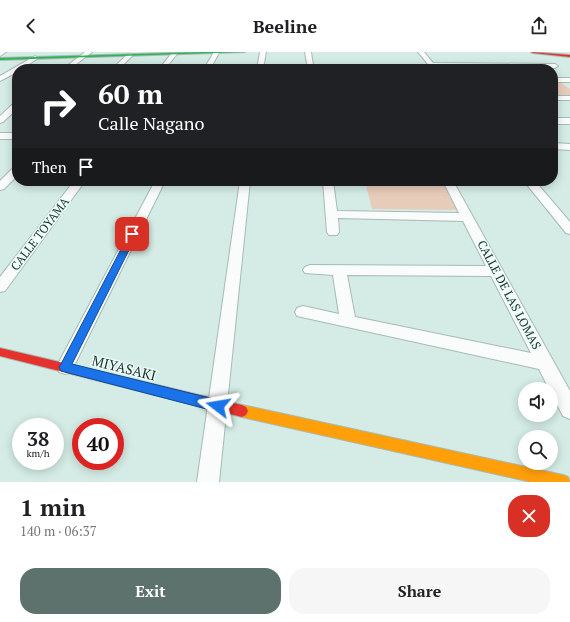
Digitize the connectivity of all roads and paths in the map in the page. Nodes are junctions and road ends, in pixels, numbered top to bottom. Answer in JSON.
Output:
{"nodes":[{"id":1,"x":3,"y":52,"type":"edge"},
{"id":2,"x":109,"y":52,"type":"edge"},
{"id":3,"x":243,"y":52,"type":"edge"},
{"id":4,"x":263,"y":52,"type":"edge"},
{"id":5,"x":308,"y":52,"type":"edge"},
{"id":6,"x":421,"y":52,"type":"edge"},
{"id":7,"x":533,"y":52,"type":"edge"},
{"id":8,"x":558,"y":52,"type":"edge"},
{"id":9,"x":216,"y":53,"type":"edge"},
{"id":10,"x":0,"y":54,"type":"edge"},
{"id":11,"x":41,"y":54,"type":"edge"},
{"id":12,"x":87,"y":54,"type":"edge"},
{"id":13,"x":174,"y":54,"type":"junction"},
{"id":14,"x":130,"y":55,"type":"junction"},
{"id":15,"x":570,"y":55,"type":"edge"},
{"id":16,"x":0,"y":58,"type":"edge"},
{"id":17,"x":454,"y":58,"type":"dead end"},
{"id":18,"x":495,"y":58,"type":"dead end"},
{"id":19,"x":426,"y":59,"type":"junction"},
{"id":20,"x":25,"y":64,"type":"edge"},
{"id":21,"x":73,"y":64,"type":"edge"},
{"id":22,"x":120,"y":64,"type":"edge"},
{"id":23,"x":166,"y":64,"type":"edge"},
{"id":24,"x":210,"y":64,"type":"edge"},
{"id":25,"x":261,"y":64,"type":"edge"},
{"id":26,"x":310,"y":64,"type":"edge"},
{"id":27,"x":430,"y":64,"type":"edge"},
{"id":28,"x":530,"y":64,"type":"edge"},
{"id":29,"x":12,"y":72,"type":"edge"},
{"id":30,"x":0,"y":79,"type":"edge"},
{"id":31,"x":558,"y":80,"type":"edge"},
{"id":32,"x":570,"y":80,"type":"edge"},
{"id":33,"x":558,"y":98,"type":"edge"},
{"id":34,"x":570,"y":98,"type":"edge"},
{"id":35,"x":12,"y":110,"type":"edge"},
{"id":36,"x":12,"y":115,"type":"edge"},
{"id":37,"x":2,"y":117,"type":"edge"},
{"id":38,"x":558,"y":121,"type":"edge"},
{"id":39,"x":570,"y":121,"type":"edge"},
{"id":40,"x":0,"y":136,"type":"edge"},
{"id":41,"x":12,"y":136,"type":"edge"},
{"id":42,"x":558,"y":146,"type":"edge"},
{"id":43,"x":570,"y":147,"type":"edge"},
{"id":44,"x":12,"y":175,"type":"edge"},
{"id":45,"x":76,"y":186,"type":"edge"},
{"id":46,"x":157,"y":186,"type":"edge"},
{"id":47,"x":244,"y":186,"type":"edge"},
{"id":48,"x":328,"y":186,"type":"edge"},
{"id":49,"x":451,"y":186,"type":"edge"},
{"id":50,"x":533,"y":186,"type":"edge"},
{"id":51,"x":0,"y":187,"type":"edge"},
{"id":52,"x":331,"y":214,"type":"junction"},
{"id":53,"x":468,"y":217,"type":"junction"},
{"id":54,"x":570,"y":230,"type":"edge"},
{"id":55,"x":333,"y":232,"type":"dead end"},
{"id":56,"x":310,"y":270,"type":"dead end"},
{"id":57,"x":339,"y":270,"type":"junction"},
{"id":58,"x":496,"y":271,"type":"junction"},
{"id":59,"x":0,"y":287,"type":"edge"},
{"id":60,"x":303,"y":312,"type":"dead end"},
{"id":61,"x":348,"y":321,"type":"junction"},
{"id":62,"x":0,"y":352,"type":"edge"},
{"id":63,"x":545,"y":363,"type":"junction"},
{"id":64,"x":65,"y":367,"type":"junction"},
{"id":65,"x":218,"y":406,"type":"junction"},
{"id":66,"x":570,"y":410,"type":"edge"},
{"id":67,"x":208,"y":482,"type":"edge"},
{"id":68,"x":563,"y":482,"type":"edge"}],
"edges":[{"from":1,"to":10,"type":"street"},
{"from":2,"to":12,"type":"main road"},
{"from":3,"to":9,"type":"main road"},
{"from":4,"to":25,"type":"street"},
{"from":5,"to":26,"type":"street"},
{"from":6,"to":19,"type":"street"},
{"from":7,"to":15,"type":"main road"},
{"from":8,"to":15,"type":"main road"},
{"from":9,"to":13,"type":"main road"},
{"from":9,"to":24,"type":"street"},
{"from":10,"to":11,"type":"main road"},
{"from":11,"to":12,"type":"main road"},
{"from":11,"to":16,"type":"main road"},
{"from":11,"to":20,"type":"street"},
{"from":12,"to":14,"type":"main road"},
{"from":12,"to":21,"type":"street"},
{"from":13,"to":14,"type":"main road"},
{"from":13,"to":23,"type":"street"},
{"from":14,"to":22,"type":"street"},
{"from":17,"to":19,"type":"street"},
{"from":18,"to":28,"type":"street"},
{"from":19,"to":27,"type":"street"},
{"from":29,"to":30,"type":"street"},
{"from":31,"to":32,"type":"street"},
{"from":33,"to":34,"type":"street"},
{"from":35,"to":37,"type":"street"},
{"from":36,"to":37,"type":"street"},
{"from":38,"to":39,"type":"street"},
{"from":40,"to":41,"type":"street"},
{"from":42,"to":43,"type":"street"},
{"from":44,"to":51,"type":"street"},
{"from":45,"to":59,"type":"street","name":"CALLE TOYAMA"},
{"from":46,"to":64,"type":"street"},
{"from":47,"to":65,"type":"street"},
{"from":48,"to":52,"type":"street"},
{"from":49,"to":53,"type":"street","name":"CALLE DE LAS LOMAS"},
{"from":50,"to":54,"type":"street"},
{"from":52,"to":53,"type":"street"},
{"from":52,"to":55,"type":"street"},
{"from":53,"to":58,"type":"street","name":"CALLE DE LAS LOMAS"},
{"from":56,"to":57,"type":"street"},
{"from":57,"to":58,"type":"street"},
{"from":57,"to":61,"type":"street"},
{"from":58,"to":63,"type":"street","name":"CALLE DE LAS LOMAS"},
{"from":60,"to":61,"type":"street"},
{"from":61,"to":63,"type":"street"},
{"from":62,"to":64,"type":"main road","name":"MIYASAKI"},
{"from":63,"to":66,"type":"street","name":"CALLE DE LAS LOMAS"},
{"from":64,"to":65,"type":"main road","name":"MIYASAKI"},
{"from":65,"to":67,"type":"street"},
{"from":65,"to":68,"type":"main road","name":"MIYASAKI"}]}
